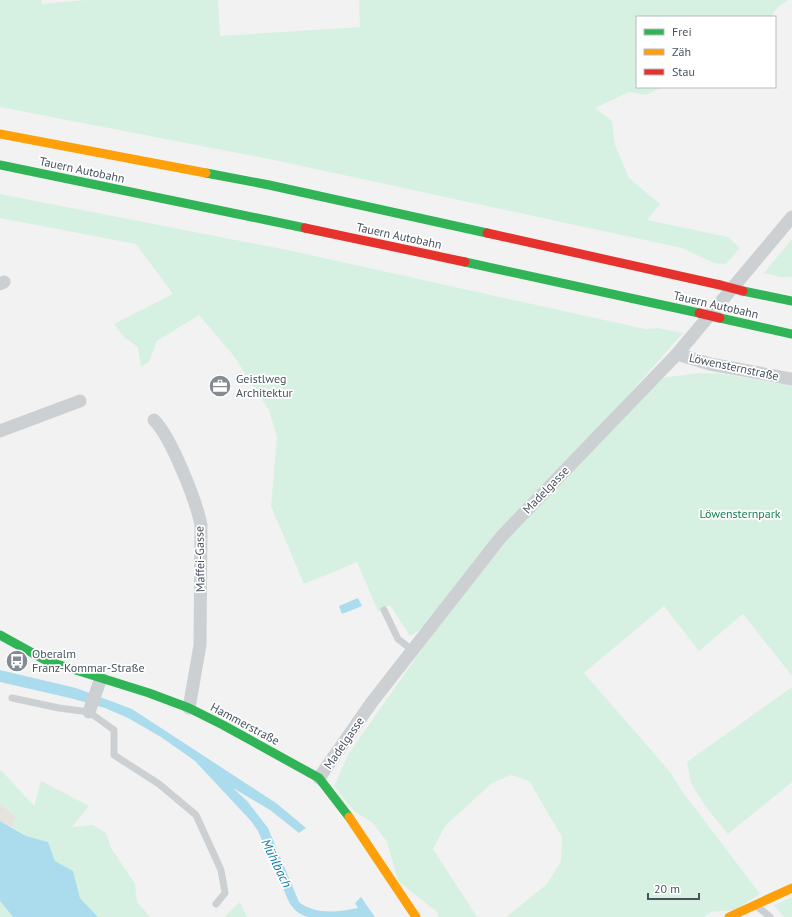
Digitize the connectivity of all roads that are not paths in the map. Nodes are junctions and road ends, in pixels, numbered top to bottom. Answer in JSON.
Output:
{"nodes":[{"id":1,"x":0,"y":134,"type":"edge"},
{"id":2,"x":0,"y":165,"type":"edge"},
{"id":3,"x":792,"y":217,"type":"edge"},
{"id":4,"x":792,"y":302,"type":"edge"},
{"id":5,"x":792,"y":334,"type":"edge"},
{"id":6,"x":677,"y":354,"type":"junction"},
{"id":7,"x":792,"y":379,"type":"edge"},
{"id":8,"x":80,"y":401,"type":"dead end"},
{"id":9,"x":154,"y":420,"type":"dead end"},
{"id":10,"x":0,"y":430,"type":"edge"},
{"id":11,"x":384,"y":610,"type":"dead end"},
{"id":12,"x":0,"y":636,"type":"edge"},
{"id":13,"x":412,"y":650,"type":"junction"},
{"id":14,"x":100,"y":682,"type":"junction"},
{"id":15,"x":12,"y":698,"type":"dead end"},
{"id":16,"x":189,"y":708,"type":"junction"},
{"id":17,"x":90,"y":709,"type":"junction"},
{"id":18,"x":318,"y":778,"type":"junction"},
{"id":19,"x":792,"y":888,"type":"edge"},
{"id":20,"x":216,"y":904,"type":"dead end"},
{"id":21,"x":756,"y":904,"type":"junction"},
{"id":22,"x":416,"y":917,"type":"edge"},
{"id":23,"x":729,"y":917,"type":"edge"},
{"id":24,"x":770,"y":917,"type":"edge"}],
"edges":[{"from":1,"to":4,"type":"main road","name":"Tauern Autobahn","bridge":true},
{"from":2,"to":5,"type":"main road","name":"Tauern Autobahn","bridge":true},
{"from":3,"to":6,"type":"street","name":"Madelgasse"},
{"from":6,"to":7,"type":"street","name":"Löwensternstraße"},
{"from":6,"to":13,"type":"street","name":"Madelgasse"},
{"from":8,"to":10,"type":"street"},
{"from":9,"to":16,"type":"street","name":"Maffei-Gasse"},
{"from":11,"to":13,"type":"lane"},
{"from":12,"to":14,"type":"main road","name":"Hammerstraße"},
{"from":13,"to":18,"type":"street","name":"Madelgasse"},
{"from":14,"to":16,"type":"main road","name":"Hammerstraße"},
{"from":14,"to":17,"type":"street"},
{"from":15,"to":17,"type":"lane"},
{"from":16,"to":18,"type":"main road","name":"Hammerstraße"},
{"from":17,"to":20,"type":"lane"},
{"from":18,"to":22,"type":"main road","name":"Hammerstraße"},
{"from":19,"to":21,"type":"main road"},
{"from":21,"to":23,"type":"main road"},
{"from":21,"to":24,"type":"lane"}]}
